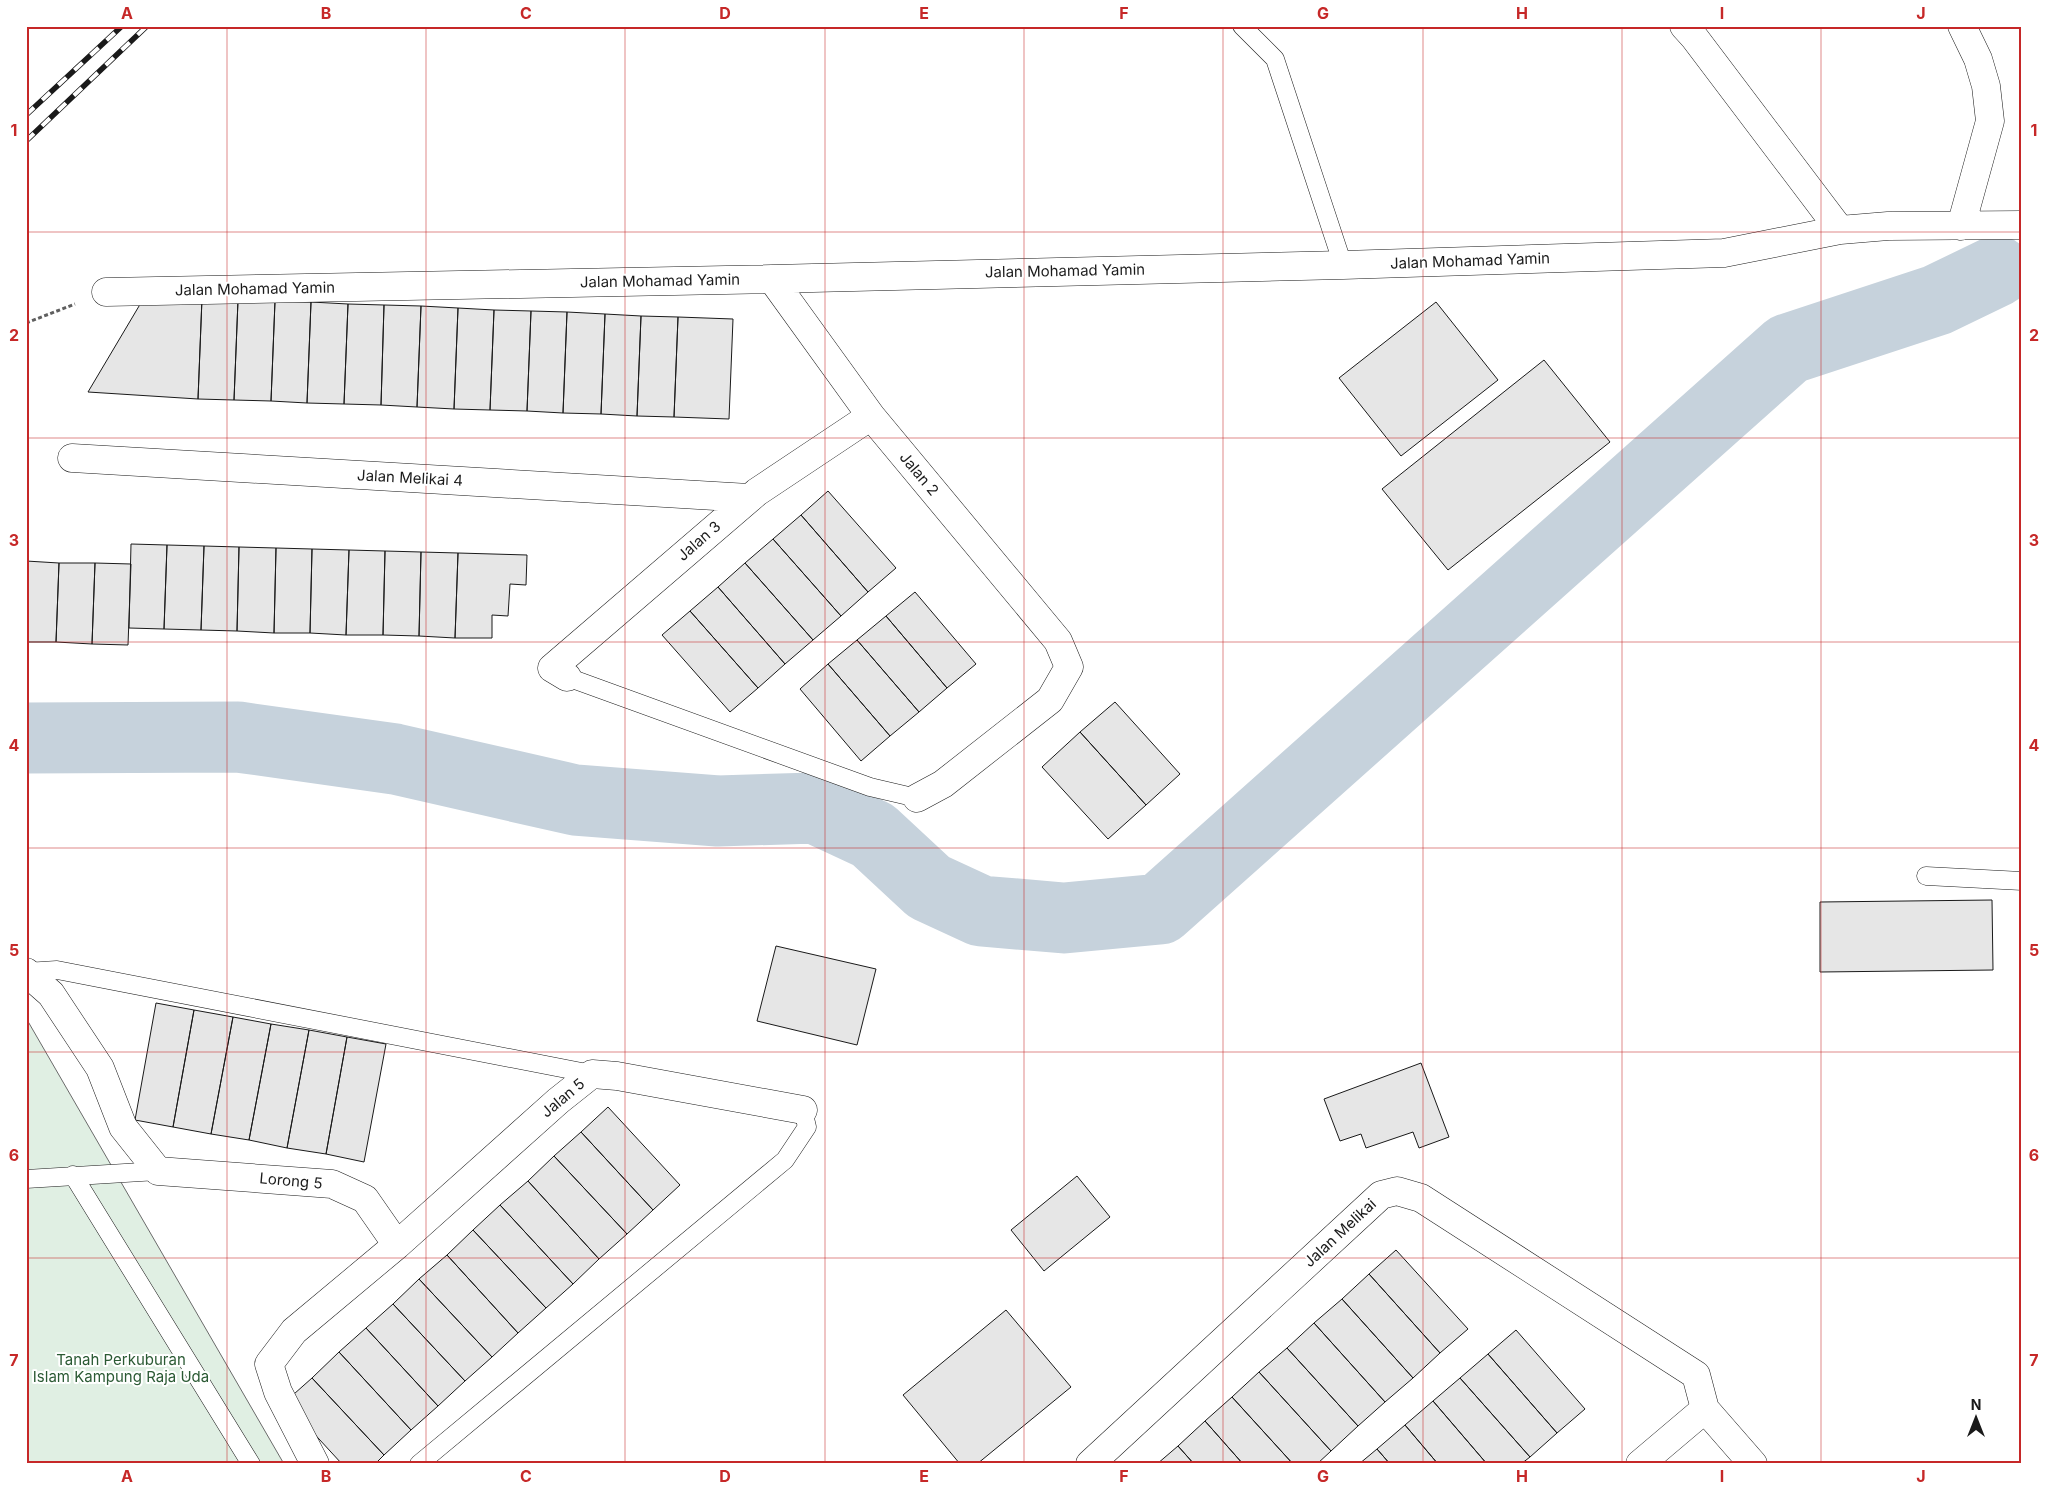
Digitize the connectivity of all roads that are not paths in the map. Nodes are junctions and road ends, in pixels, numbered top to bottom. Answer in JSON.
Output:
{"nodes":[{"id":1,"x":1242,"y":26,"type":"edge"},
{"id":2,"x":1684,"y":26,"type":"edge"},
{"id":3,"x":1962,"y":26,"type":"edge"},
{"id":4,"x":1961,"y":226,"type":"junction"},
{"id":5,"x":2022,"y":226,"type":"edge"},
{"id":6,"x":1840,"y":230,"type":"junction"},
{"id":7,"x":1343,"y":265,"type":"junction"},
{"id":8,"x":772,"y":278,"type":"junction"},
{"id":9,"x":106,"y":292,"type":"road end"},
{"id":10,"x":871,"y":416,"type":"junction"},
{"id":11,"x":72,"y":458,"type":"dead end"},
{"id":12,"x":749,"y":498,"type":"junction"},
{"id":13,"x":567,"y":677,"type":"joint"},
{"id":14,"x":917,"y":798,"type":"joint"},
{"id":15,"x":1926,"y":876,"type":"dead end"},
{"id":16,"x":2022,"y":881,"type":"edge"},
{"id":17,"x":26,"y":972,"type":"edge"},
{"id":18,"x":592,"y":1074,"type":"junction"},
{"id":19,"x":802,"y":1110,"type":"joint"},
{"id":20,"x":158,"y":1172,"type":"junction"},
{"id":21,"x":73,"y":1175,"type":"junction"},
{"id":22,"x":26,"y":1178,"type":"edge"},
{"id":23,"x":398,"y":1245,"type":"junction"},
{"id":24,"x":1705,"y":1409,"type":"junction"},
{"id":25,"x":251,"y":1464,"type":"edge"},
{"id":26,"x":315,"y":1464,"type":"edge"},
{"id":27,"x":419,"y":1464,"type":"edge"},
{"id":28,"x":1090,"y":1464,"type":"edge"},
{"id":29,"x":1640,"y":1464,"type":"edge"},
{"id":30,"x":1753,"y":1464,"type":"edge"}],
"edges":[{"from":1,"to":7,"type":"lane"},
{"from":2,"to":6,"type":"street"},
{"from":3,"to":4,"type":"street"},
{"from":4,"to":5,"type":"street","name":"Jalan Mohamad Yamin"},
{"from":4,"to":6,"type":"street","name":"Jalan Mohamad Yamin"},
{"from":6,"to":7,"type":"street","name":"Jalan Mohamad Yamin"},
{"from":7,"to":8,"type":"street","name":"Jalan Mohamad Yamin"},
{"from":8,"to":9,"type":"street","name":"Jalan Mohamad Yamin"},
{"from":8,"to":10,"type":"street","name":"Jalan 2"},
{"from":10,"to":12,"type":"street","name":"Jalan 3"},
{"from":10,"to":14,"type":"street","name":"Jalan 2"},
{"from":11,"to":12,"type":"street","name":"Jalan Melikai 4"},
{"from":12,"to":13,"type":"street","name":"Jalan 3"},
{"from":13,"to":14,"type":"lane"},
{"from":15,"to":16,"type":"lane"},
{"from":17,"to":18,"type":"lane"},
{"from":17,"to":20,"type":"street"},
{"from":18,"to":19,"type":"street","name":"Jalan 5"},
{"from":18,"to":23,"type":"street","name":"Jalan 5"},
{"from":19,"to":27,"type":"lane"},
{"from":20,"to":21,"type":"lane"},
{"from":20,"to":23,"type":"street","name":"Lorong 5"},
{"from":21,"to":22,"type":"lane"},
{"from":21,"to":25,"type":"lane"},
{"from":23,"to":26,"type":"street","name":"Jalan 5"},
{"from":24,"to":28,"type":"street","name":"Jalan Melikai"},
{"from":24,"to":29,"type":"street"},
{"from":24,"to":30,"type":"street"}]}
